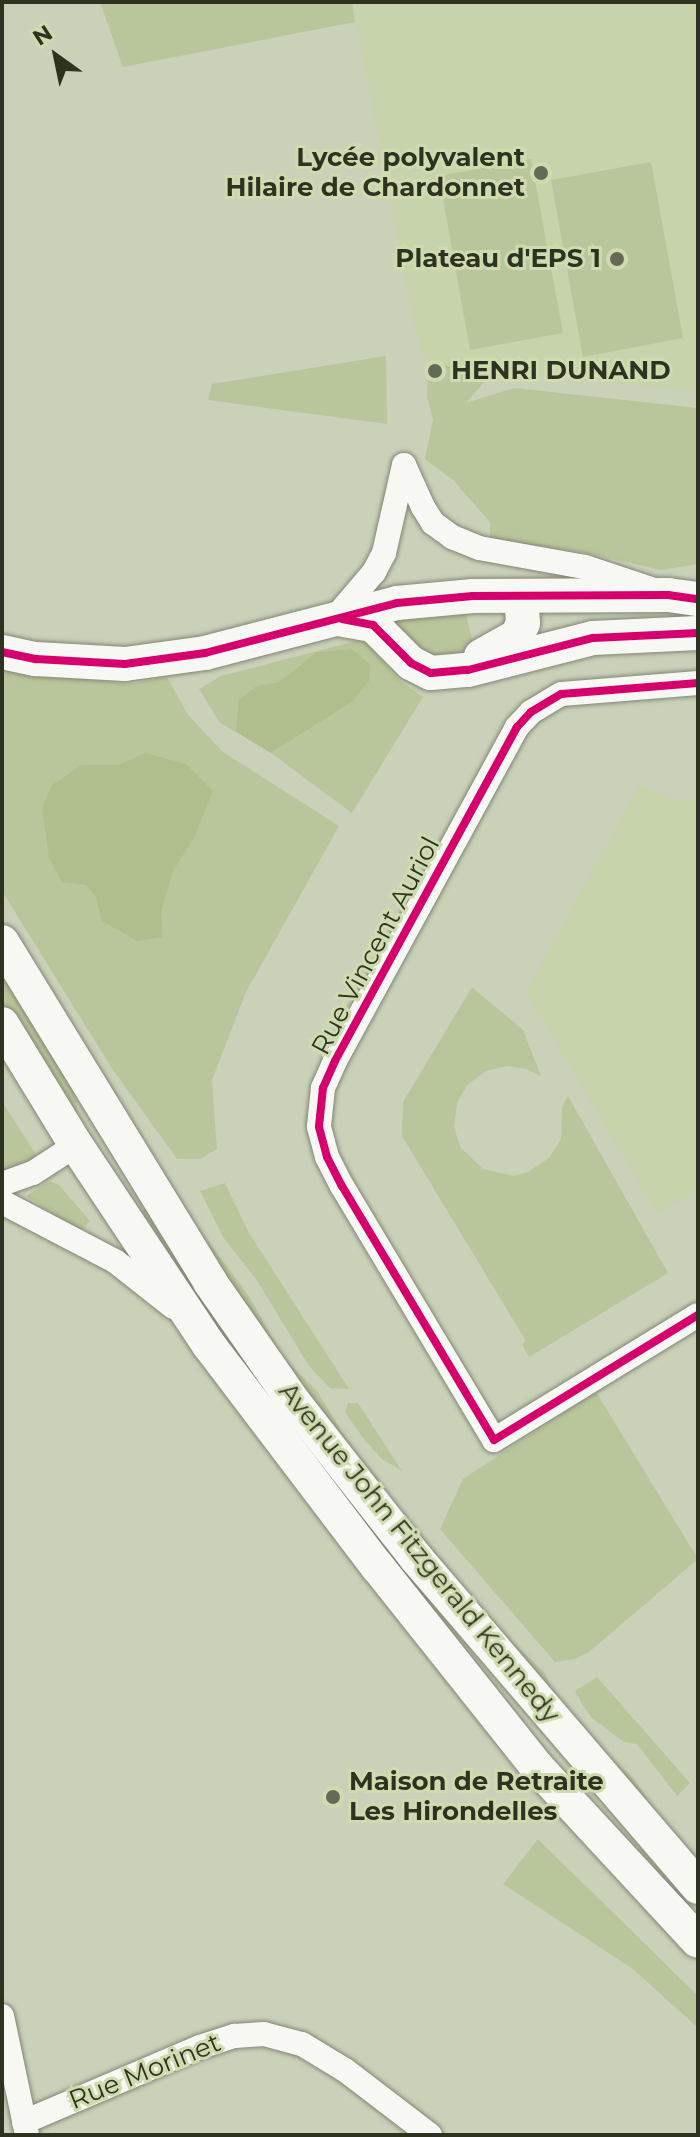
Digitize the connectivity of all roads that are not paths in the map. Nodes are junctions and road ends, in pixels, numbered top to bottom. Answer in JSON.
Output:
{"nodes":[{"id":1,"x":517,"y":554,"type":"junction"},
{"id":2,"x":521,"y":596,"type":"junction"},
{"id":3,"x":683,"y":597,"type":"edge"},
{"id":4,"x":334,"y":619,"type":"junction"},
{"id":5,"x":698,"y":633,"type":"edge"},
{"id":6,"x":2,"y":652,"type":"edge"},
{"id":7,"x":431,"y":673,"type":"junction"},
{"id":8,"x":698,"y":683,"type":"edge"},
{"id":9,"x":2,"y":942,"type":"edge"},
{"id":10,"x":2,"y":1024,"type":"edge"},
{"id":11,"x":111,"y":1121,"type":"junction"},
{"id":12,"x":76,"y":1145,"type":"junction"},
{"id":13,"x":2,"y":1184,"type":"edge"},
{"id":14,"x":2,"y":1202,"type":"edge"},
{"id":15,"x":698,"y":1315,"type":"edge"},
{"id":16,"x":209,"y":1345,"type":"junction"},
{"id":17,"x":410,"y":1609,"type":"junction"},
{"id":18,"x":498,"y":1652,"type":"junction"},
{"id":19,"x":542,"y":1704,"type":"junction"},
{"id":20,"x":520,"y":1745,"type":"junction"},
{"id":21,"x":698,"y":1887,"type":"edge"},
{"id":22,"x":698,"y":1941,"type":"edge"},
{"id":23,"x":2,"y":2016,"type":"edge"},
{"id":24,"x":26,"y":2129,"type":"edge"},
{"id":25,"x":430,"y":2135,"type":"edge"}],
"edges":[{"from":1,"to":2,"type":"street"},
{"from":1,"to":3,"type":"street"},
{"from":1,"to":4,"type":"street"},
{"from":2,"to":3,"type":"main road"},
{"from":2,"to":4,"type":"main road"},
{"from":2,"to":7,"type":"main road"},
{"from":4,"to":6,"type":"main road"},
{"from":4,"to":7,"type":"main road"},
{"from":5,"to":7,"type":"main road"},
{"from":8,"to":15,"type":"street","name":"Rue Vincent Auriol"},
{"from":9,"to":11,"type":"main road","name":"Avenue John Fitzgerald Kennedy"},
{"from":10,"to":12,"type":"main road","name":"Avenue John Fitzgerald Kennedy"},
{"from":11,"to":12,"type":"main road"},
{"from":11,"to":18,"type":"main road","name":"Avenue John Fitzgerald Kennedy"},
{"from":12,"to":13,"type":"street"},
{"from":12,"to":16,"type":"main road","name":"Avenue John Fitzgerald Kennedy"},
{"from":14,"to":16,"type":"street","name":"Avenue John Fitzgerald Kennedy"},
{"from":16,"to":17,"type":"main road","name":"Avenue John Fitzgerald Kennedy"},
{"from":17,"to":18,"type":"main road"},
{"from":17,"to":20,"type":"main road","name":"Avenue John Fitzgerald Kennedy"},
{"from":18,"to":19,"type":"main road","name":"Avenue John Fitzgerald Kennedy"},
{"from":19,"to":20,"type":"main road"},
{"from":19,"to":21,"type":"main road","name":"Avenue John Fitzgerald Kennedy"},
{"from":20,"to":22,"type":"main road","name":"Avenue John Fitzgerald Kennedy"},
{"from":23,"to":24,"type":"street"},
{"from":24,"to":25,"type":"street","name":"Rue Morinet"}]}
